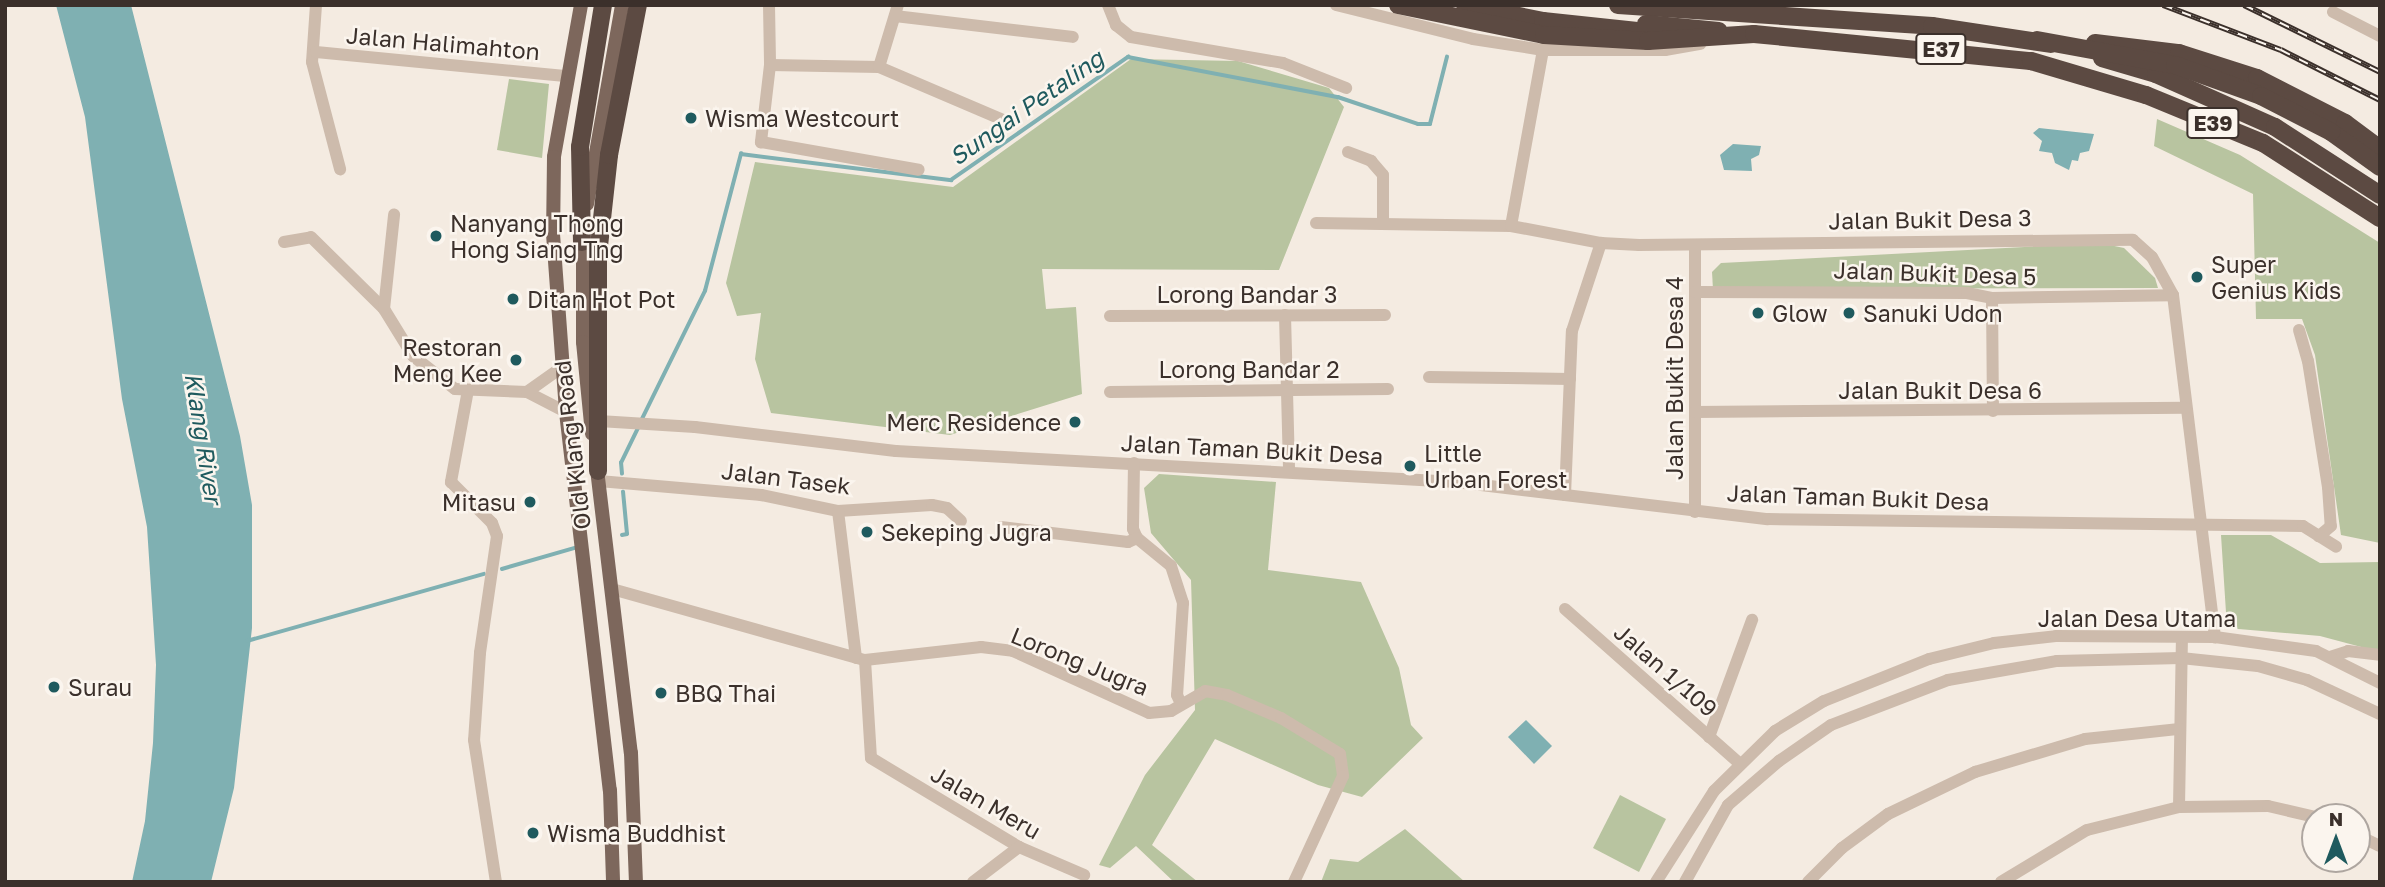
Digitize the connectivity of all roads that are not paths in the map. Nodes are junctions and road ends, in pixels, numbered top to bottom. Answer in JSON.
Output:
{"nodes":[{"id":1,"x":316,"y":5,"type":"edge"},
{"id":2,"x":581,"y":5,"type":"edge"},
{"id":3,"x":603,"y":5,"type":"edge"},
{"id":4,"x":622,"y":5,"type":"edge"},
{"id":5,"x":638,"y":5,"type":"edge"},
{"id":6,"x":769,"y":5,"type":"edge"},
{"id":7,"x":1108,"y":5,"type":"edge"},
{"id":8,"x":1336,"y":5,"type":"edge"},
{"id":9,"x":1398,"y":5,"type":"edge"},
{"id":10,"x":1465,"y":5,"type":"edge"},
{"id":11,"x":1517,"y":5,"type":"edge"},
{"id":12,"x":1618,"y":5,"type":"edge"},
{"id":13,"x":1690,"y":5,"type":"edge"},
{"id":14,"x":897,"y":10,"type":"edge"},
{"id":15,"x":2333,"y":12,"type":"dead end"},
{"id":16,"x":1754,"y":34,"type":"junction"},
{"id":17,"x":2380,"y":36,"type":"edge"},
{"id":18,"x":1073,"y":37,"type":"dead end"},
{"id":19,"x":2032,"y":38,"type":"junction"},
{"id":20,"x":1725,"y":39,"type":"junction"},
{"id":21,"x":1543,"y":50,"type":"junction"},
{"id":22,"x":316,"y":52,"type":"junction"},
{"id":23,"x":770,"y":65,"type":"junction"},
{"id":24,"x":879,"y":68,"type":"junction"},
{"id":25,"x":565,"y":76,"type":"junction"},
{"id":26,"x":1346,"y":88,"type":"dead end"},
{"id":27,"x":1003,"y":120,"type":"dead end"},
{"id":28,"x":2380,"y":149,"type":"edge"},
{"id":29,"x":1348,"y":152,"type":"dead end"},
{"id":30,"x":2380,"y":167,"type":"edge"},
{"id":31,"x":340,"y":169,"type":"dead end"},
{"id":32,"x":919,"y":170,"type":"dead end"},
{"id":33,"x":2380,"y":193,"type":"edge"},
{"id":34,"x":394,"y":215,"type":"dead end"},
{"id":35,"x":2380,"y":220,"type":"edge"},
{"id":36,"x":1316,"y":223,"type":"dead end"},
{"id":37,"x":1383,"y":223,"type":"junction"},
{"id":38,"x":1511,"y":226,"type":"junction"},
{"id":39,"x":284,"y":242,"type":"dead end"},
{"id":40,"x":582,"y":242,"type":"junction"},
{"id":41,"x":1601,"y":243,"type":"junction"},
{"id":42,"x":1695,"y":245,"type":"junction"},
{"id":43,"x":1695,"y":292,"type":"junction"},
{"id":44,"x":2173,"y":295,"type":"junction"},
{"id":45,"x":1992,"y":298,"type":"junction"},
{"id":46,"x":384,"y":309,"type":"junction"},
{"id":47,"x":1285,"y":315,"type":"junction"},
{"id":48,"x":1385,"y":315,"type":"dead end"},
{"id":49,"x":1110,"y":316,"type":"dead end"},
{"id":50,"x":2299,"y":330,"type":"dead end"},
{"id":51,"x":562,"y":367,"type":"junction"},
{"id":52,"x":1429,"y":377,"type":"dead end"},
{"id":53,"x":1570,"y":379,"type":"junction"},
{"id":54,"x":1287,"y":389,"type":"junction"},
{"id":55,"x":1388,"y":389,"type":"dead end"},
{"id":56,"x":468,"y":390,"type":"junction"},
{"id":57,"x":527,"y":391,"type":"junction"},
{"id":58,"x":1110,"y":391,"type":"dead end"},
{"id":59,"x":2185,"y":408,"type":"junction"},
{"id":60,"x":1993,"y":411,"type":"junction"},
{"id":61,"x":566,"y":412,"type":"junction"},
{"id":62,"x":1695,"y":412,"type":"junction"},
{"id":63,"x":599,"y":421,"type":"junction"},
{"id":64,"x":1134,"y":463,"type":"junction"},
{"id":65,"x":1289,"y":471,"type":"junction"},
{"id":66,"x":599,"y":476,"type":"junction"},
{"id":67,"x":1565,"y":495,"type":"junction"},
{"id":68,"x":838,"y":511,"type":"junction"},
{"id":69,"x":1695,"y":512,"type":"junction"},
{"id":70,"x":961,"y":521,"type":"dead end"},
{"id":71,"x":2200,"y":525,"type":"junction"},
{"id":72,"x":1000,"y":527,"type":"dead end"},
{"id":73,"x":2319,"y":536,"type":"junction"},
{"id":74,"x":1137,"y":538,"type":"junction"},
{"id":75,"x":2336,"y":547,"type":"dead end"},
{"id":76,"x":612,"y":589,"type":"junction"},
{"id":77,"x":1565,"y":609,"type":"dead end"},
{"id":78,"x":1752,"y":620,"type":"dead end"},
{"id":79,"x":2182,"y":636,"type":"junction"},
{"id":80,"x":2215,"y":637,"type":"junction"},
{"id":81,"x":2380,"y":655,"type":"edge"},
{"id":82,"x":2330,"y":657,"type":"junction"},
{"id":83,"x":2181,"y":658,"type":"junction"},
{"id":84,"x":860,"y":659,"type":"junction"},
{"id":85,"x":2380,"y":683,"type":"edge"},
{"id":86,"x":1181,"y":704,"type":"junction"},
{"id":87,"x":2380,"y":714,"type":"edge"},
{"id":88,"x":2179,"y":729,"type":"junction"},
{"id":89,"x":1709,"y":737,"type":"junction"},
{"id":90,"x":1739,"y":763,"type":"junction"},
{"id":91,"x":2179,"y":807,"type":"junction"},
{"id":92,"x":2301,"y":814,"type":"edge"},
{"id":93,"x":1019,"y":847,"type":"junction"},
{"id":94,"x":1084,"y":875,"type":"dead end"},
{"id":95,"x":496,"y":882,"type":"edge"},
{"id":96,"x":613,"y":882,"type":"edge"},
{"id":97,"x":636,"y":882,"type":"edge"},
{"id":98,"x":973,"y":882,"type":"edge"},
{"id":99,"x":1294,"y":882,"type":"edge"},
{"id":100,"x":1656,"y":882,"type":"edge"},
{"id":101,"x":1685,"y":882,"type":"edge"},
{"id":102,"x":1808,"y":882,"type":"edge"},
{"id":103,"x":2001,"y":882,"type":"edge"}],
"edges":[{"from":1,"to":22,"type":"street","name":"Jalan Halimahton"},
{"from":2,"to":25,"type":"main road","name":"Old Klang Road"},
{"from":3,"to":40,"type":"highway"},
{"from":4,"to":40,"type":"main road","name":"Old Klang Road"},
{"from":5,"to":63,"type":"highway"},
{"from":6,"to":23,"type":"street"},
{"from":7,"to":26,"type":"street"},
{"from":8,"to":21,"type":"street"},
{"from":9,"to":16,"type":"highway","bridge":true},
{"from":10,"to":20,"type":"highway","number":"E37"},
{"from":11,"to":16,"type":"highway","number":"E39","bridge":true},
{"from":12,"to":19,"type":"highway","number":"E39"},
{"from":13,"to":19,"type":"highway","number":"E37"},
{"from":14,"to":18,"type":"street"},
{"from":14,"to":24,"type":"street"},
{"from":15,"to":17,"type":"street"},
{"from":16,"to":35,"type":"highway","number":"E39","bridge":true},
{"from":19,"to":28,"type":"highway"},
{"from":19,"to":30,"type":"highway","bridge":true},
{"from":19,"to":33,"type":"highway","number":"E39","bridge":true},
{"from":20,"to":21,"type":"street"},
{"from":20,"to":35,"type":"highway","number":"E37"},
{"from":21,"to":38,"type":"street"},
{"from":22,"to":25,"type":"street","name":"Jalan Halimahton"},
{"from":22,"to":31,"type":"street","name":"Jalan Halimahton"},
{"from":23,"to":24,"type":"street"},
{"from":23,"to":32,"type":"street"},
{"from":24,"to":27,"type":"street"},
{"from":25,"to":51,"type":"main road","name":"Old Klang Road"},
{"from":29,"to":37,"type":"street"},
{"from":34,"to":46,"type":"street"},
{"from":36,"to":37,"type":"street","name":"Jalan Bukit Desa 3"},
{"from":37,"to":38,"type":"street","name":"Jalan Bukit Desa 3"},
{"from":38,"to":41,"type":"street","name":"Jalan Bukit Desa 3"},
{"from":39,"to":46,"type":"street"},
{"from":40,"to":66,"type":"main road","name":"Old Klang Road"},
{"from":41,"to":42,"type":"street","name":"Jalan Bukit Desa 3"},
{"from":41,"to":53,"type":"street"},
{"from":42,"to":43,"type":"street","name":"Jalan Bukit Desa 4"},
{"from":42,"to":44,"type":"street","name":"Jalan Bukit Desa 3"},
{"from":43,"to":45,"type":"street","name":"Jalan Bukit Desa 5"},
{"from":43,"to":62,"type":"street","name":"Jalan Bukit Desa 4"},
{"from":44,"to":45,"type":"street","name":"Jalan Bukit Desa 5"},
{"from":44,"to":59,"type":"street","name":"Jalan Bukit Desa 3"},
{"from":45,"to":60,"type":"street"},
{"from":46,"to":56,"type":"street"},
{"from":47,"to":48,"type":"street","name":"Lorong Bandar 3"},
{"from":47,"to":49,"type":"street","name":"Lorong Bandar 3"},
{"from":47,"to":54,"type":"street"},
{"from":50,"to":73,"type":"street"},
{"from":51,"to":57,"type":"street"},
{"from":51,"to":61,"type":"main road","name":"Old Klang Road"},
{"from":52,"to":53,"type":"street"},
{"from":53,"to":67,"type":"street"},
{"from":54,"to":55,"type":"street","name":"Lorong Bandar 2"},
{"from":54,"to":58,"type":"street","name":"Lorong Bandar 2"},
{"from":54,"to":65,"type":"street"},
{"from":56,"to":57,"type":"street"},
{"from":56,"to":95,"type":"street"},
{"from":57,"to":61,"type":"street"},
{"from":59,"to":60,"type":"street","name":"Jalan Bukit Desa 6"},
{"from":59,"to":71,"type":"street","name":"Jalan Bukit Desa 3"},
{"from":60,"to":62,"type":"street","name":"Jalan Bukit Desa 6"},
{"from":61,"to":96,"type":"main road","name":"Old Klang Road"},
{"from":62,"to":69,"type":"street","name":"Jalan Bukit Desa 4"},
{"from":63,"to":64,"type":"street","name":"Jalan Taman Bukit Desa"},
{"from":63,"to":66,"type":"highway"},
{"from":64,"to":65,"type":"street","name":"Jalan Taman Bukit Desa"},
{"from":64,"to":74,"type":"street"},
{"from":65,"to":67,"type":"street","name":"Jalan Taman Bukit Desa"},
{"from":66,"to":68,"type":"street","name":"Jalan Tasek"},
{"from":66,"to":76,"type":"main road","name":"Old Klang Road"},
{"from":67,"to":69,"type":"street","name":"Jalan Taman Bukit Desa"},
{"from":68,"to":70,"type":"street","name":"Jalan Tasek"},
{"from":68,"to":84,"type":"street"},
{"from":69,"to":71,"type":"street","name":"Jalan Taman Bukit Desa"},
{"from":71,"to":73,"type":"street","name":"Jalan Taman Bukit Desa"},
{"from":71,"to":80,"type":"street","name":"Jalan Bukit Desa 3"},
{"from":72,"to":74,"type":"street"},
{"from":73,"to":75,"type":"street","name":"Jalan Taman Bukit Desa"},
{"from":74,"to":86,"type":"street"},
{"from":76,"to":84,"type":"street","name":"Lorong Jugra"},
{"from":76,"to":97,"type":"main road","name":"Old Klang Road"},
{"from":77,"to":89,"type":"street","name":"Jalan 1/109"},
{"from":78,"to":89,"type":"street"},
{"from":79,"to":80,"type":"street","name":"Jalan Desa Utama"},
{"from":79,"to":83,"type":"street"},
{"from":79,"to":90,"type":"street","name":"Jalan Desa Utama"},
{"from":80,"to":82,"type":"street","name":"Jalan Desa Utama"},
{"from":81,"to":82,"type":"street","name":"Jalan Desa Utama"},
{"from":82,"to":85,"type":"street","name":"Jalan Desa Utama"},
{"from":83,"to":87,"type":"street"},
{"from":83,"to":88,"type":"street"},
{"from":83,"to":101,"type":"street"},
{"from":84,"to":86,"type":"street","name":"Lorong Jugra"},
{"from":84,"to":93,"type":"street","name":"Jalan Meru"},
{"from":86,"to":99,"type":"street","name":"Lorong Jugra"},
{"from":88,"to":91,"type":"street"},
{"from":88,"to":102,"type":"street"},
{"from":89,"to":90,"type":"street","name":"Jalan 1/109"},
{"from":90,"to":100,"type":"street","name":"Jalan Desa Utama"},
{"from":91,"to":92,"type":"street"},
{"from":91,"to":103,"type":"street"},
{"from":93,"to":94,"type":"street","name":"Jalan Meru"},
{"from":93,"to":98,"type":"street"}]}
